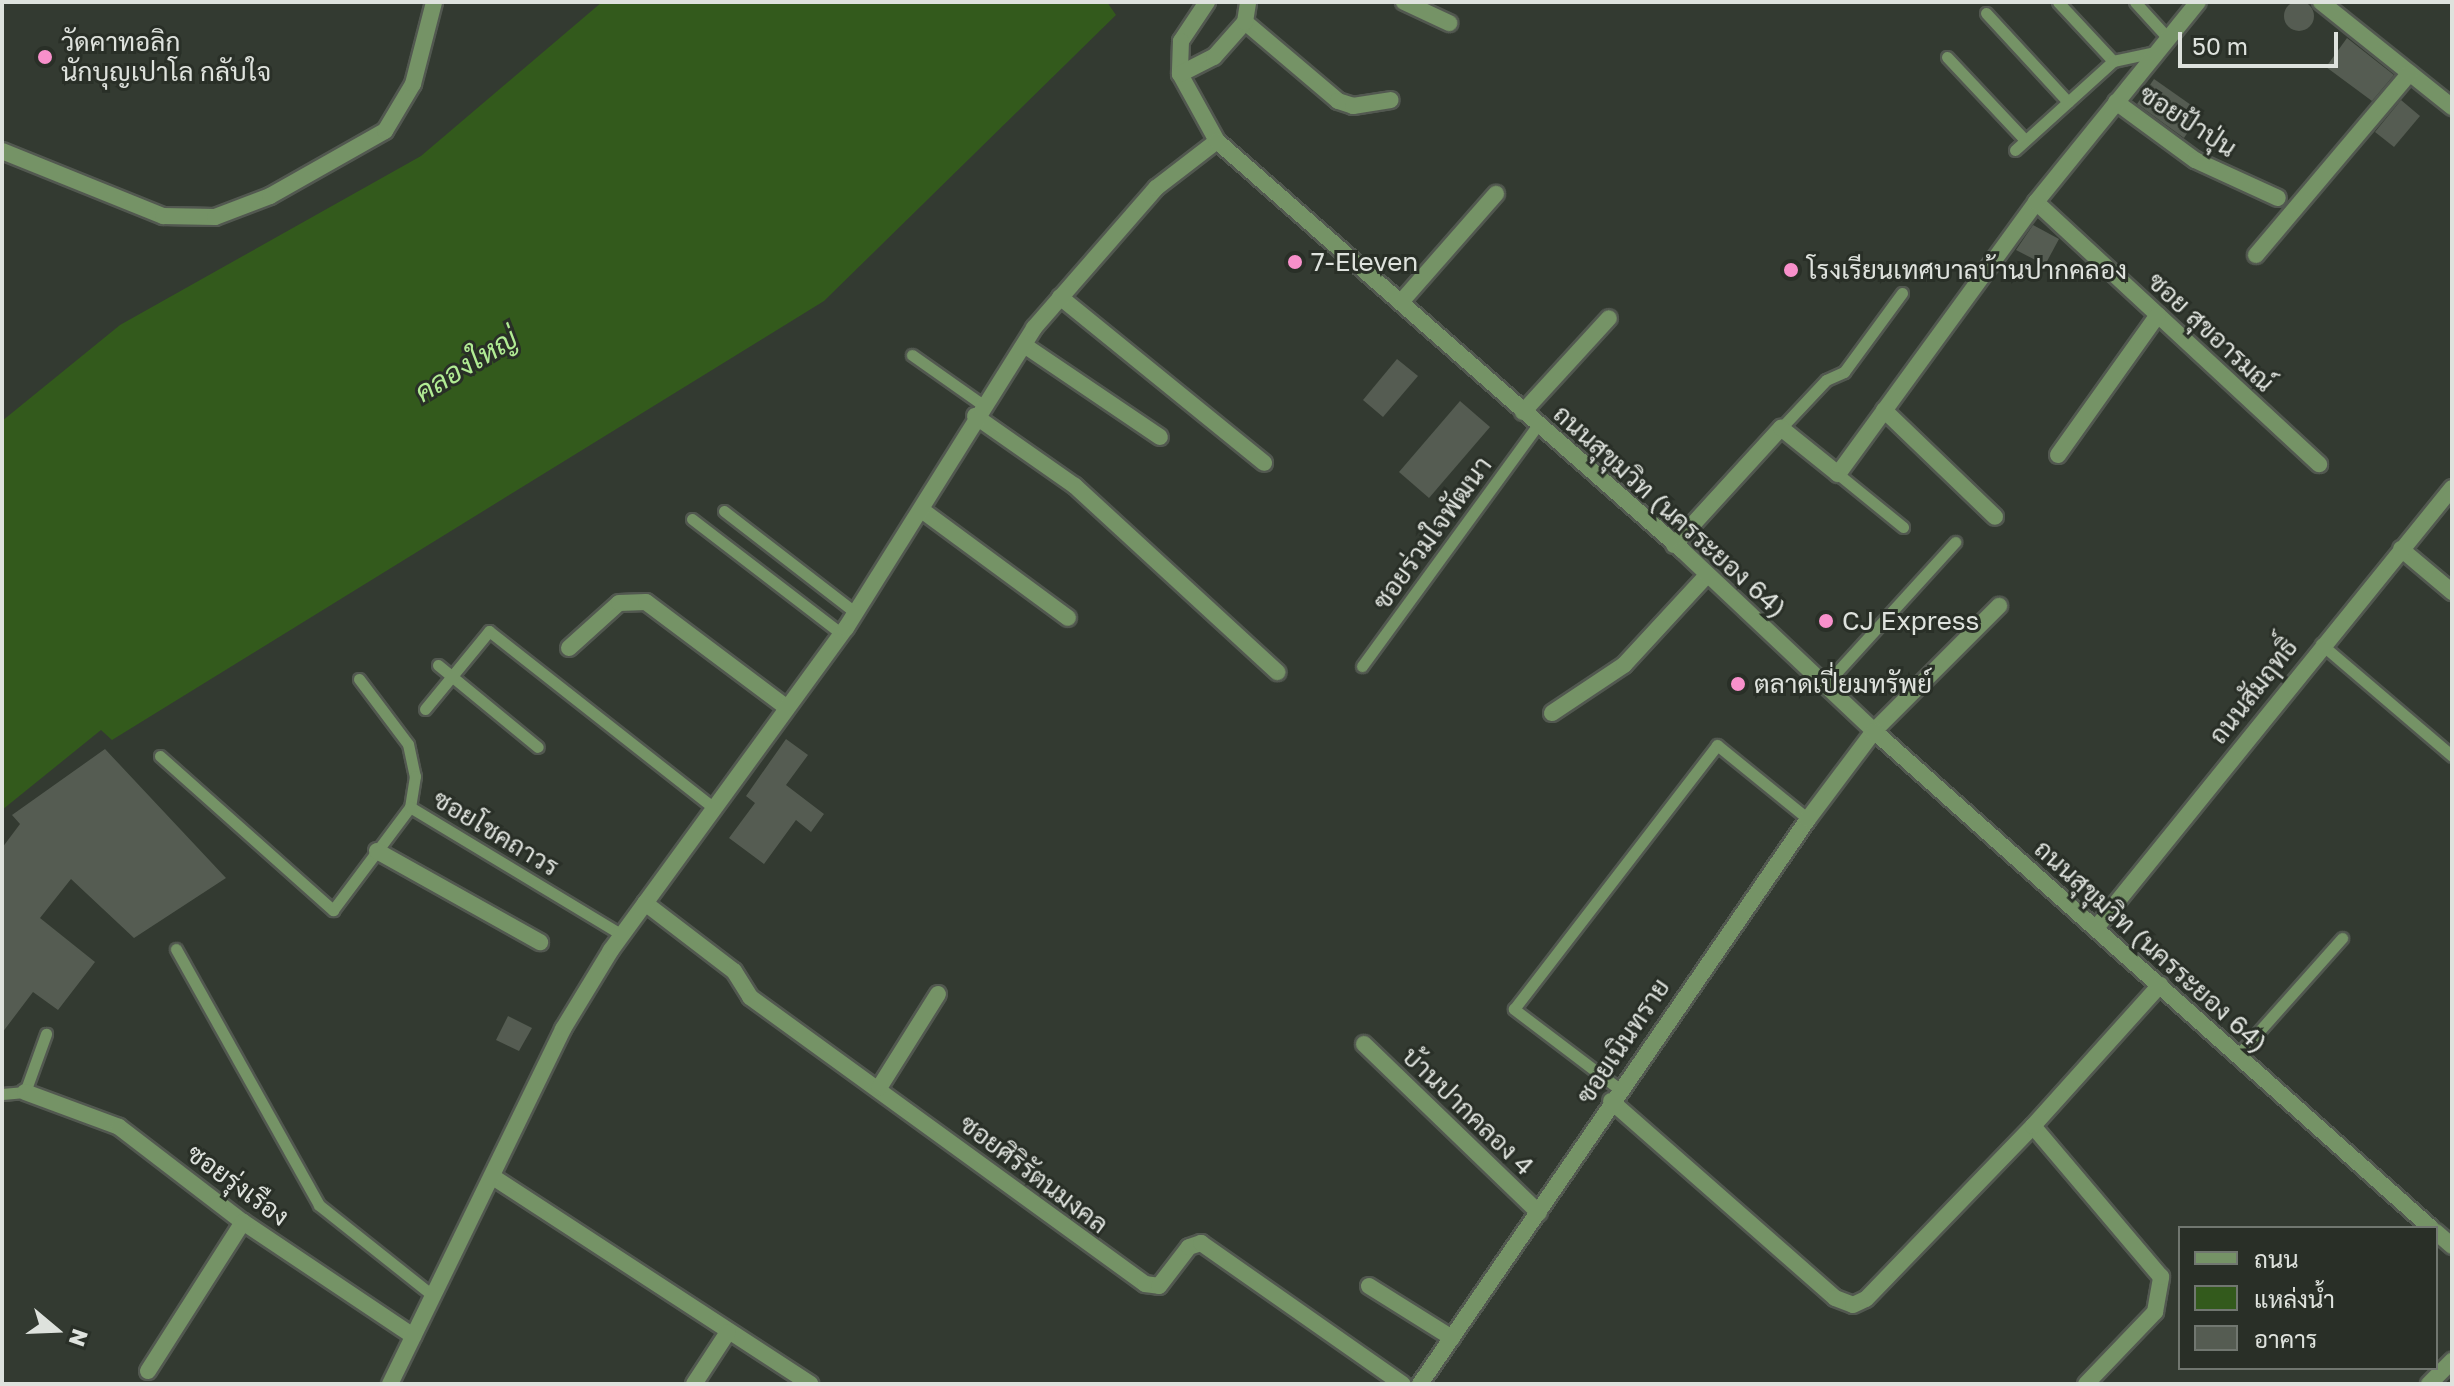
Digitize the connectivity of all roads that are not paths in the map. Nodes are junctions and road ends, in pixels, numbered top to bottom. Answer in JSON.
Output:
{"nodes":[{"id":1,"x":434,"y":2,"type":"edge"},
{"id":2,"x":1207,"y":2,"type":"edge"},
{"id":3,"x":1248,"y":2,"type":"edge"},
{"id":4,"x":1404,"y":2,"type":"edge"},
{"id":5,"x":2058,"y":2,"type":"edge"},
{"id":6,"x":2135,"y":2,"type":"edge"},
{"id":7,"x":2198,"y":2,"type":"edge"},
{"id":8,"x":2321,"y":2,"type":"edge"},
{"id":9,"x":1986,"y":13,"type":"dead end"},
{"id":10,"x":1245,"y":22,"type":"junction"},
{"id":11,"x":1449,"y":23,"type":"dead end"},
{"id":12,"x":2167,"y":37,"type":"junction"},
{"id":13,"x":2152,"y":53,"type":"junction"},
{"id":14,"x":1947,"y":57,"type":"dead end"},
{"id":15,"x":2113,"y":61,"type":"junction"},
{"id":16,"x":2410,"y":73,"type":"junction"},
{"id":17,"x":1180,"y":74,"type":"junction"},
{"id":18,"x":1391,"y":100,"type":"dead end"},
{"id":19,"x":2068,"y":102,"type":"junction"},
{"id":20,"x":2116,"y":102,"type":"junction"},
{"id":21,"x":2452,"y":107,"type":"edge"},
{"id":22,"x":2025,"y":140,"type":"junction"},
{"id":23,"x":1217,"y":141,"type":"junction"},
{"id":24,"x":2015,"y":150,"type":"dead end"},
{"id":25,"x":2,"y":151,"type":"edge"},
{"id":26,"x":1496,"y":194,"type":"dead end"},
{"id":27,"x":2278,"y":198,"type":"dead end"},
{"id":28,"x":2036,"y":202,"type":"junction"},
{"id":29,"x":2256,"y":255,"type":"dead end"},
{"id":30,"x":1902,"y":293,"type":"dead end"},
{"id":31,"x":1060,"y":297,"type":"junction"},
{"id":32,"x":1401,"y":302,"type":"junction"},
{"id":33,"x":2158,"y":315,"type":"junction"},
{"id":34,"x":1609,"y":318,"type":"dead end"},
{"id":35,"x":1024,"y":345,"type":"junction"},
{"id":36,"x":912,"y":355,"type":"dead end"},
{"id":37,"x":979,"y":410,"type":"junction"},
{"id":38,"x":1884,"y":410,"type":"junction"},
{"id":39,"x":1523,"y":412,"type":"junction"},
{"id":40,"x":1538,"y":425,"type":"junction"},
{"id":41,"x":1781,"y":428,"type":"junction"},
{"id":42,"x":1160,"y":437,"type":"dead end"},
{"id":43,"x":2058,"y":455,"type":"dead end"},
{"id":44,"x":1264,"y":463,"type":"dead end"},
{"id":45,"x":2319,"y":464,"type":"dead end"},
{"id":46,"x":1838,"y":474,"type":"junction"},
{"id":47,"x":2452,"y":488,"type":"edge"},
{"id":48,"x":724,"y":511,"type":"dead end"},
{"id":49,"x":923,"y":511,"type":"junction"},
{"id":50,"x":1995,"y":517,"type":"dead end"},
{"id":51,"x":692,"y":519,"type":"dead end"},
{"id":52,"x":1903,"y":527,"type":"dead end"},
{"id":53,"x":1955,"y":542,"type":"dead end"},
{"id":54,"x":1674,"y":545,"type":"junction"},
{"id":55,"x":2401,"y":549,"type":"junction"},
{"id":56,"x":1707,"y":575,"type":"junction"},
{"id":57,"x":2452,"y":592,"type":"edge"},
{"id":58,"x":1999,"y":606,"type":"dead end"},
{"id":59,"x":856,"y":613,"type":"junction"},
{"id":60,"x":1068,"y":618,"type":"dead end"},
{"id":61,"x":842,"y":634,"type":"junction"},
{"id":62,"x":2321,"y":644,"type":"junction"},
{"id":63,"x":569,"y":648,"type":"dead end"},
{"id":64,"x":438,"y":665,"type":"dead end"},
{"id":65,"x":1362,"y":666,"type":"dead end"},
{"id":66,"x":1277,"y":672,"type":"dead end"},
{"id":67,"x":451,"y":675,"type":"junction"},
{"id":68,"x":359,"y":679,"type":"dead end"},
{"id":69,"x":1826,"y":684,"type":"junction"},
{"id":70,"x":787,"y":708,"type":"junction"},
{"id":71,"x":425,"y":709,"type":"dead end"},
{"id":72,"x":1552,"y":713,"type":"dead end"},
{"id":73,"x":1874,"y":731,"type":"junction"},
{"id":74,"x":538,"y":747,"type":"dead end"},
{"id":75,"x":160,"y":756,"type":"dead end"},
{"id":76,"x":2452,"y":756,"type":"edge"},
{"id":77,"x":410,"y":807,"type":"junction"},
{"id":78,"x":715,"y":809,"type":"junction"},
{"id":79,"x":1808,"y":819,"type":"junction"},
{"id":80,"x":377,"y":851,"type":"junction"},
{"id":81,"x":645,"y":903,"type":"junction"},
{"id":82,"x":2096,"y":928,"type":"junction"},
{"id":83,"x":622,"y":935,"type":"junction"},
{"id":84,"x":2342,"y":938,"type":"dead end"},
{"id":85,"x":540,"y":942,"type":"dead end"},
{"id":86,"x":176,"y":949,"type":"dead end"},
{"id":87,"x":2160,"y":985,"type":"junction"},
{"id":88,"x":938,"y":994,"type":"dead end"},
{"id":89,"x":46,"y":1034,"type":"dead end"},
{"id":90,"x":1364,"y":1044,"type":"dead end"},
{"id":91,"x":2237,"y":1056,"type":"junction"},
{"id":92,"x":879,"y":1088,"type":"junction"},
{"id":93,"x":25,"y":1092,"type":"junction"},
{"id":94,"x":2,"y":1094,"type":"edge"},
{"id":95,"x":1615,"y":1095,"type":"junction"},
{"id":96,"x":2033,"y":1126,"type":"junction"},
{"id":97,"x":493,"y":1177,"type":"junction"},
{"id":98,"x":1539,"y":1213,"type":"junction"},
{"id":99,"x":243,"y":1222,"type":"junction"},
{"id":100,"x":2429,"y":1226,"type":"edge"},
{"id":101,"x":1369,"y":1286,"type":"dead end"},
{"id":102,"x":431,"y":1294,"type":"junction"},
{"id":103,"x":728,"y":1332,"type":"junction"},
{"id":104,"x":413,"y":1336,"type":"junction"},
{"id":105,"x":1452,"y":1338,"type":"junction"},
{"id":106,"x":2452,"y":1361,"type":"edge"},
{"id":107,"x":148,"y":1371,"type":"dead end"},
{"id":108,"x":390,"y":1384,"type":"edge"},
{"id":109,"x":694,"y":1384,"type":"edge"},
{"id":110,"x":810,"y":1384,"type":"edge"},
{"id":111,"x":1402,"y":1384,"type":"edge"},
{"id":112,"x":1420,"y":1384,"type":"edge"},
{"id":113,"x":2086,"y":1384,"type":"edge"},
{"id":114,"x":2429,"y":1384,"type":"edge"}],
"edges":[{"from":1,"to":25,"type":"street"},
{"from":2,"to":17,"type":"street"},
{"from":3,"to":10,"type":"street"},
{"from":4,"to":11,"type":"street"},
{"from":5,"to":15,"type":"lane"},
{"from":6,"to":12,"type":"lane"},
{"from":7,"to":12,"type":"street"},
{"from":8,"to":16,"type":"street"},
{"from":9,"to":19,"type":"lane"},
{"from":10,"to":17,"type":"street"},
{"from":10,"to":18,"type":"street"},
{"from":12,"to":13,"type":"street"},
{"from":13,"to":15,"type":"lane"},
{"from":13,"to":20,"type":"street"},
{"from":14,"to":22,"type":"lane"},
{"from":15,"to":19,"type":"lane"},
{"from":16,"to":21,"type":"street"},
{"from":16,"to":29,"type":"street"},
{"from":17,"to":23,"type":"street","name":"ถนนสุขุมวิท (นครระยอง 64)"},
{"from":19,"to":22,"type":"lane"},
{"from":20,"to":27,"type":"street","name":"ซอยป้าปุ่น"},
{"from":20,"to":28,"type":"street"},
{"from":22,"to":24,"type":"lane"},
{"from":23,"to":31,"type":"street"},
{"from":23,"to":32,"type":"street","name":"ถนนสุขุมวิท (นครระยอง 64)"},
{"from":26,"to":32,"type":"street"},
{"from":28,"to":33,"type":"street","name":"ซอย สุขอารมณ์"},
{"from":28,"to":38,"type":"street"},
{"from":30,"to":41,"type":"lane"},
{"from":31,"to":35,"type":"street"},
{"from":31,"to":44,"type":"street"},
{"from":32,"to":39,"type":"street","name":"ถนนสุขุมวิท (นครระยอง 64)"},
{"from":33,"to":43,"type":"street"},
{"from":33,"to":45,"type":"street","name":"ซอย สุขอารมณ์"},
{"from":34,"to":39,"type":"street"},
{"from":35,"to":37,"type":"street"},
{"from":35,"to":42,"type":"street"},
{"from":36,"to":37,"type":"lane"},
{"from":37,"to":49,"type":"street"},
{"from":37,"to":66,"type":"street"},
{"from":38,"to":46,"type":"street"},
{"from":38,"to":50,"type":"street"},
{"from":39,"to":40,"type":"street","name":"ถนนสุขุมวิท (นครระยอง 64)"},
{"from":40,"to":54,"type":"street","name":"ถนนสุขุมวิท (นครระยอง 64)"},
{"from":40,"to":65,"type":"lane","name":"ซอยร่วมใจพัฒนา"},
{"from":41,"to":46,"type":"street"},
{"from":41,"to":54,"type":"street"},
{"from":46,"to":52,"type":"lane"},
{"from":47,"to":55,"type":"street","name":"ถนนสัมฤทธิ์"},
{"from":48,"to":59,"type":"lane"},
{"from":49,"to":59,"type":"street"},
{"from":49,"to":60,"type":"street"},
{"from":51,"to":61,"type":"lane"},
{"from":53,"to":69,"type":"lane"},
{"from":54,"to":56,"type":"street","name":"ถนนสุขุมวิท (นครระยอง 64)"},
{"from":55,"to":57,"type":"street"},
{"from":55,"to":62,"type":"street","name":"ถนนสัมฤทธิ์"},
{"from":56,"to":69,"type":"street","name":"ถนนสุขุมวิท (นครระยอง 64)"},
{"from":56,"to":72,"type":"street"},
{"from":58,"to":73,"type":"street","name":"ซอยเนินทราย"},
{"from":59,"to":61,"type":"street"},
{"from":61,"to":70,"type":"street"},
{"from":62,"to":76,"type":"lane"},
{"from":62,"to":82,"type":"street","name":"ถนนสัมฤทธิ์"},
{"from":63,"to":70,"type":"street"},
{"from":64,"to":67,"type":"lane"},
{"from":67,"to":71,"type":"lane"},
{"from":67,"to":74,"type":"lane"},
{"from":67,"to":78,"type":"lane"},
{"from":68,"to":77,"type":"lane"},
{"from":69,"to":73,"type":"street","name":"ถนนสุขุมวิท (นครระยอง 64)"},
{"from":70,"to":78,"type":"street"},
{"from":73,"to":79,"type":"street","name":"ซอยเนินทราย"},
{"from":73,"to":82,"type":"street","name":"ถนนสุขุมวิท (นครระยอง 64)"},
{"from":75,"to":80,"type":"lane","name":"ซอยโชคถาวร"},
{"from":77,"to":80,"type":"lane","name":"ซอยโชคถาวร"},
{"from":77,"to":83,"type":"lane","name":"ซอยโชคถาวร"},
{"from":78,"to":81,"type":"street"},
{"from":79,"to":95,"type":"street","name":"ซอยเนินทราย"},
{"from":79,"to":95,"type":"lane"},
{"from":80,"to":85,"type":"street"},
{"from":81,"to":83,"type":"street"},
{"from":81,"to":92,"type":"street","name":"ซอยศิริรัตนมงคล"},
{"from":82,"to":87,"type":"street","name":"ถนนสุขุมวิท (นครระยอง 64)"},
{"from":83,"to":97,"type":"street"},
{"from":84,"to":91,"type":"lane"},
{"from":86,"to":102,"type":"lane"},
{"from":87,"to":91,"type":"street","name":"ถนนสุขุมวิท (นครระยอง 64)"},
{"from":87,"to":96,"type":"street"},
{"from":88,"to":92,"type":"street"},
{"from":89,"to":93,"type":"lane"},
{"from":90,"to":98,"type":"street","name":"บ้านปากคลอง 4"},
{"from":91,"to":100,"type":"street","name":"ถนนสุขุมวิท (นครระยอง 64)"},
{"from":92,"to":111,"type":"street","name":"ซอยศิริรัตนมงคล"},
{"from":93,"to":94,"type":"lane"},
{"from":93,"to":99,"type":"street","name":"ซอยรุ่งเรือง"},
{"from":95,"to":96,"type":"street"},
{"from":95,"to":98,"type":"street","name":"ซอยเนินทราย"},
{"from":96,"to":113,"type":"street"},
{"from":97,"to":102,"type":"street"},
{"from":97,"to":103,"type":"street"},
{"from":98,"to":105,"type":"street","name":"ซอยเนินทราย"},
{"from":99,"to":104,"type":"street","name":"ซอยรุ่งเรือง"},
{"from":99,"to":107,"type":"street"},
{"from":101,"to":105,"type":"street"},
{"from":102,"to":104,"type":"street"},
{"from":103,"to":109,"type":"street"},
{"from":103,"to":110,"type":"street"},
{"from":104,"to":108,"type":"street"},
{"from":105,"to":112,"type":"street","name":"ซอยเนินทราย"},
{"from":106,"to":114,"type":"street"}]}
